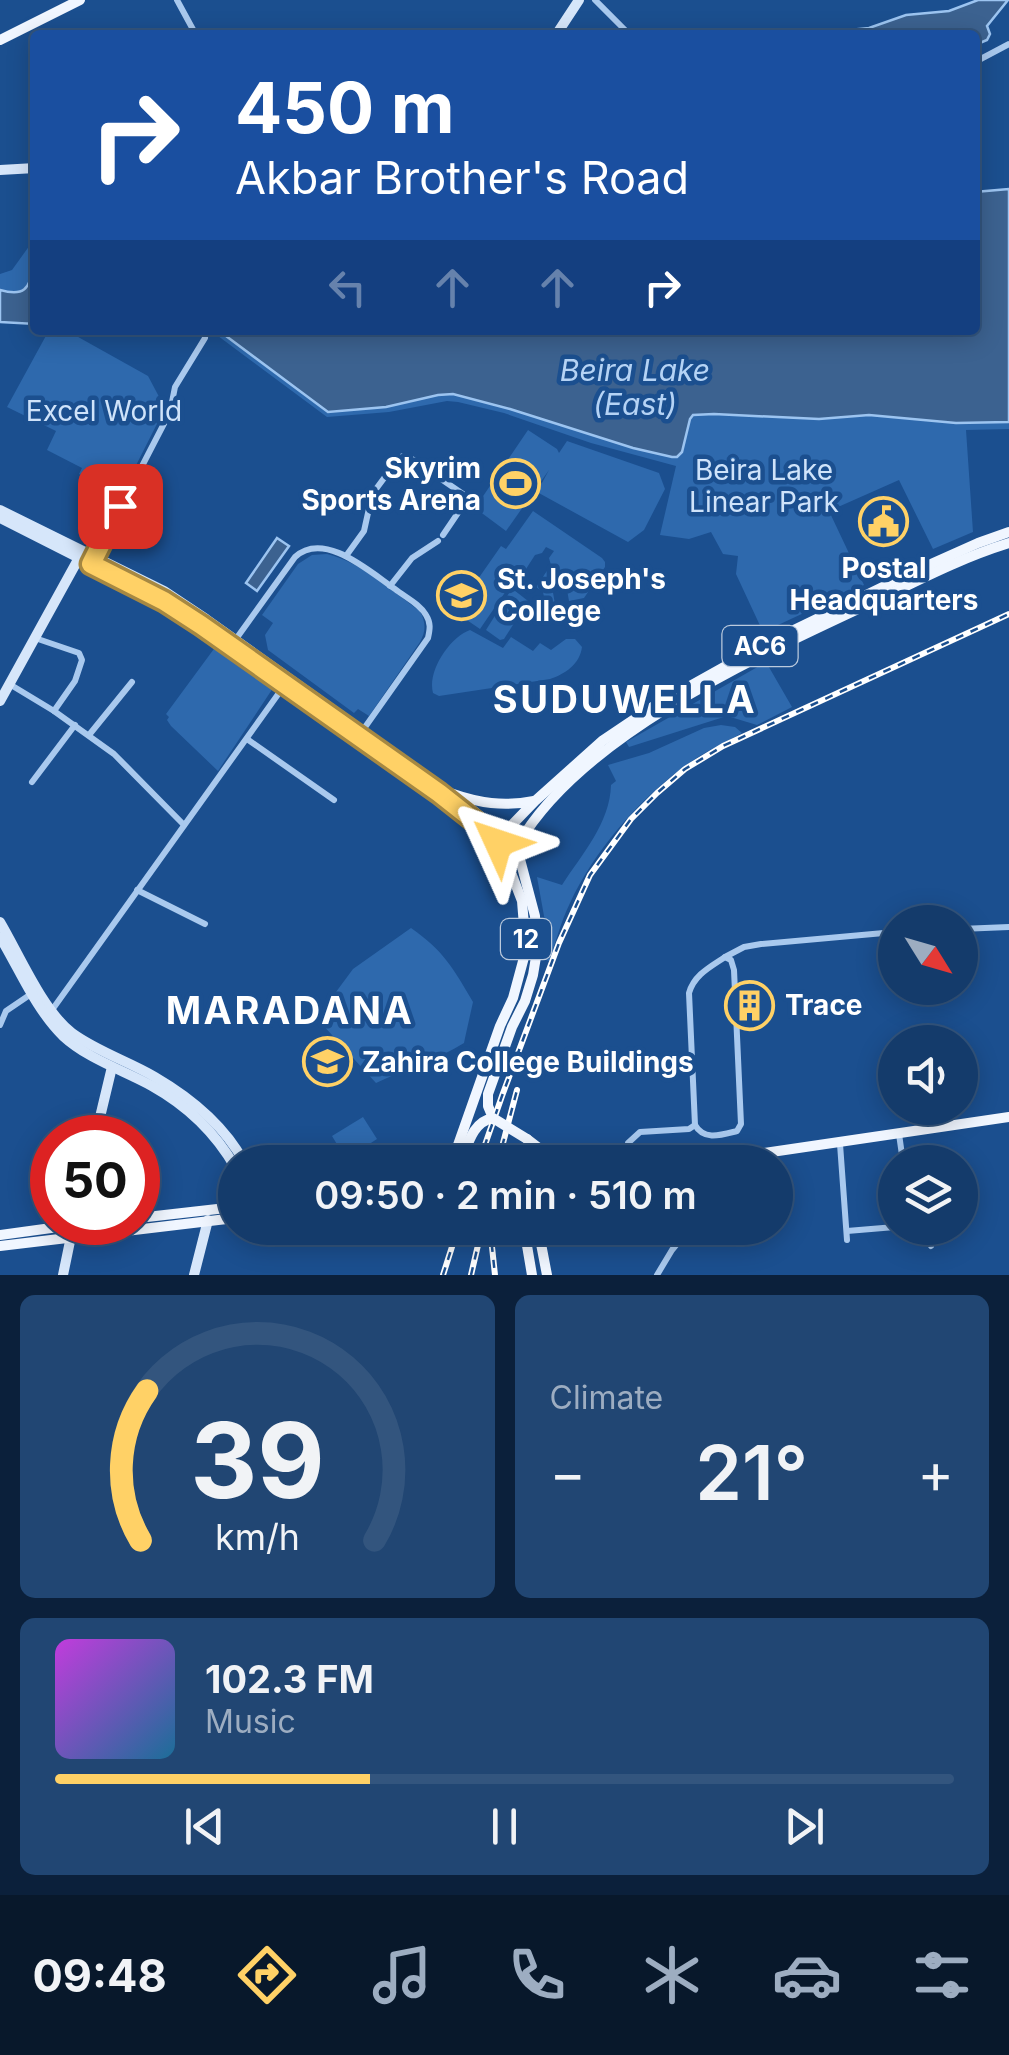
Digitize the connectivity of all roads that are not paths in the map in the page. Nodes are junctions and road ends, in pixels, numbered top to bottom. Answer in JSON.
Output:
{"nodes":[{"id":1,"x":80,"y":0,"type":"edge"},
{"id":2,"x":177,"y":0,"type":"edge"},
{"id":3,"x":579,"y":0,"type":"edge"},
{"id":4,"x":594,"y":0,"type":"edge"},
{"id":5,"x":193,"y":30,"type":"edge"},
{"id":6,"x":559,"y":30,"type":"edge"},
{"id":7,"x":625,"y":30,"type":"edge"},
{"id":8,"x":0,"y":40,"type":"edge"},
{"id":9,"x":1009,"y":44,"type":"edge"},
{"id":10,"x":980,"y":59,"type":"edge"},
{"id":11,"x":30,"y":168,"type":"edge"},
{"id":12,"x":0,"y":170,"type":"edge"},
{"id":13,"x":205,"y":338,"type":"dead end"},
{"id":14,"x":0,"y":510,"type":"edge"},
{"id":15,"x":0,"y":518,"type":"edge"},
{"id":16,"x":1009,"y":532,"type":"edge"},
{"id":17,"x":1009,"y":543,"type":"edge"},
{"id":18,"x":81,"y":555,"type":"junction"},
{"id":19,"x":346,"y":556,"type":"junction"},
{"id":20,"x":93,"y":561,"type":"junction"},
{"id":21,"x":390,"y":586,"type":"junction"},
{"id":22,"x":35,"y":638,"type":"junction"},
{"id":23,"x":235,"y":640,"type":"junction"},
{"id":24,"x":767,"y":648,"type":"junction"},
{"id":25,"x":132,"y":682,"type":"dead end"},
{"id":26,"x":287,"y":682,"type":"junction"},
{"id":27,"x":11,"y":684,"type":"junction"},
{"id":28,"x":0,"y":702,"type":"edge"},
{"id":29,"x":657,"y":710,"type":"junction"},
{"id":30,"x":54,"y":711,"type":"junction"},
{"id":31,"x":75,"y":726,"type":"junction"},
{"id":32,"x":362,"y":731,"type":"junction"},
{"id":33,"x":89,"y":736,"type":"junction"},
{"id":34,"x":247,"y":739,"type":"junction"},
{"id":35,"x":32,"y":782,"type":"dead end"},
{"id":36,"x":450,"y":794,"type":"junction"},
{"id":37,"x":334,"y":800,"type":"dead end"},
{"id":38,"x":535,"y":801,"type":"junction"},
{"id":39,"x":184,"y":825,"type":"junction"},
{"id":40,"x":502,"y":840,"type":"junction"},
{"id":41,"x":518,"y":846,"type":"junction"},
{"id":42,"x":137,"y":890,"type":"junction"},
{"id":43,"x":0,"y":922,"type":"edge"},
{"id":44,"x":205,"y":924,"type":"dead end"},
{"id":45,"x":1009,"y":927,"type":"edge"},
{"id":46,"x":978,"y":928,"type":"edge"},
{"id":47,"x":878,"y":934,"type":"edge"},
{"id":48,"x":0,"y":937,"type":"edge"},
{"id":49,"x":725,"y":957,"type":"junction"},
{"id":50,"x":520,"y":971,"type":"junction"},
{"id":51,"x":534,"y":974,"type":"junction"},
{"id":52,"x":35,"y":992,"type":"junction"},
{"id":53,"x":52,"y":1010,"type":"junction"},
{"id":54,"x":0,"y":1025,"type":"edge"},
{"id":55,"x":112,"y":1067,"type":"junction"},
{"id":56,"x":101,"y":1115,"type":"edge"},
{"id":57,"x":1009,"y":1117,"type":"edge"},
{"id":58,"x":493,"y":1118,"type":"junction"},
{"id":59,"x":692,"y":1127,"type":"junction"},
{"id":60,"x":899,"y":1134,"type":"junction"},
{"id":61,"x":840,"y":1144,"type":"junction"},
{"id":62,"x":220,"y":1145,"type":"edge"},
{"id":63,"x":232,"y":1145,"type":"edge"},
{"id":64,"x":458,"y":1145,"type":"edge"},
{"id":65,"x":468,"y":1145,"type":"edge"},
{"id":66,"x":535,"y":1145,"type":"edge"},
{"id":67,"x":628,"y":1145,"type":"edge"},
{"id":68,"x":901,"y":1145,"type":"edge"},
{"id":69,"x":793,"y":1151,"type":"edge"},
{"id":70,"x":218,"y":1209,"type":"edge"},
{"id":71,"x":160,"y":1216,"type":"edge"},
{"id":72,"x":218,"y":1219,"type":"edge"},
{"id":73,"x":208,"y":1220,"type":"junction"},
{"id":74,"x":160,"y":1223,"type":"edge"},
{"id":75,"x":878,"y":1230,"type":"edge"},
{"id":76,"x":30,"y":1232,"type":"edge"},
{"id":77,"x":0,"y":1235,"type":"edge"},
{"id":78,"x":30,"y":1239,"type":"edge"},
{"id":79,"x":69,"y":1245,"type":"edge"},
{"id":80,"x":527,"y":1245,"type":"edge"},
{"id":81,"x":541,"y":1245,"type":"edge"},
{"id":82,"x":676,"y":1245,"type":"edge"},
{"id":83,"x":0,"y":1246,"type":"edge"},
{"id":84,"x":63,"y":1275,"type":"edge"},
{"id":85,"x":194,"y":1275,"type":"edge"},
{"id":86,"x":532,"y":1275,"type":"edge"},
{"id":87,"x":547,"y":1275,"type":"edge"},
{"id":88,"x":656,"y":1275,"type":"edge"}],
"edges":[{"from":1,"to":8,"type":"main road"},
{"from":2,"to":5,"type":"street"},
{"from":3,"to":6,"type":"main road"},
{"from":4,"to":7,"type":"street"},
{"from":9,"to":10,"type":"street"},
{"from":11,"to":12,"type":"main road"},
{"from":13,"to":20,"type":"street"},
{"from":14,"to":18,"type":"main road"},
{"from":15,"to":18,"type":"main road"},
{"from":16,"to":24,"type":"main road","number":"AC6"},
{"from":17,"to":24,"type":"main road","number":"AC6"},
{"from":18,"to":20,"type":"main road"},
{"from":18,"to":22,"type":"main road"},
{"from":19,"to":21,"type":"street"},
{"from":19,"to":21,"type":"street"},
{"from":19,"to":23,"type":"street"},
{"from":20,"to":23,"type":"main road"},
{"from":20,"to":26,"type":"main road"},
{"from":21,"to":32,"type":"street"},
{"from":22,"to":27,"type":"main road"},
{"from":22,"to":30,"type":"street"},
{"from":23,"to":26,"type":"main road"},
{"from":24,"to":29,"type":"main road","number":"AC6"},
{"from":25,"to":33,"type":"street"},
{"from":26,"to":32,"type":"main road"},
{"from":26,"to":34,"type":"street"},
{"from":26,"to":40,"type":"main road"},
{"from":27,"to":28,"type":"main road"},
{"from":27,"to":30,"type":"street"},
{"from":29,"to":38,"type":"main road","number":"AC6"},
{"from":29,"to":41,"type":"main road","number":"AC6"},
{"from":30,"to":31,"type":"street"},
{"from":31,"to":33,"type":"street"},
{"from":31,"to":35,"type":"street"},
{"from":32,"to":36,"type":"main road"},
{"from":33,"to":39,"type":"street"},
{"from":34,"to":37,"type":"street"},
{"from":34,"to":39,"type":"street"},
{"from":36,"to":38,"type":"main road"},
{"from":36,"to":40,"type":"main road"},
{"from":38,"to":40,"type":"main road","number":"AC6"},
{"from":39,"to":42,"type":"street"},
{"from":40,"to":41,"type":"main road"},
{"from":40,"to":41,"type":"main road"},
{"from":40,"to":50,"type":"main road","number":"12"},
{"from":41,"to":51,"type":"main road"},
{"from":42,"to":44,"type":"street"},
{"from":42,"to":53,"type":"street"},
{"from":43,"to":52,"type":"main road"},
{"from":45,"to":46,"type":"street"},
{"from":47,"to":49,"type":"street"},
{"from":48,"to":52,"type":"main road"},
{"from":49,"to":59,"type":"street"},
{"from":49,"to":59,"type":"street"},
{"from":50,"to":51,"type":"main road"},
{"from":50,"to":64,"type":"main road","number":"12"},
{"from":51,"to":58,"type":"main road"},
{"from":52,"to":53,"type":"main road"},
{"from":52,"to":54,"type":"street"},
{"from":52,"to":55,"type":"main road"},
{"from":53,"to":63,"type":"main road"},
{"from":55,"to":56,"type":"main road"},
{"from":55,"to":62,"type":"main road"},
{"from":57,"to":60,"type":"main road"},
{"from":58,"to":65,"type":"main road"},
{"from":58,"to":66,"type":"main road","bridge":true},
{"from":59,"to":67,"type":"street"},
{"from":60,"to":61,"type":"main road"},
{"from":60,"to":68,"type":"street"},
{"from":61,"to":69,"type":"main road"},
{"from":61,"to":75,"type":"street"},
{"from":70,"to":71,"type":"main road"},
{"from":72,"to":73,"type":"main road"},
{"from":73,"to":74,"type":"main road"},
{"from":73,"to":85,"type":"main road"},
{"from":76,"to":77,"type":"main road"},
{"from":78,"to":83,"type":"main road"},
{"from":79,"to":84,"type":"main road"},
{"from":80,"to":86,"type":"main road"},
{"from":81,"to":87,"type":"main road"},
{"from":82,"to":88,"type":"street"}]}
